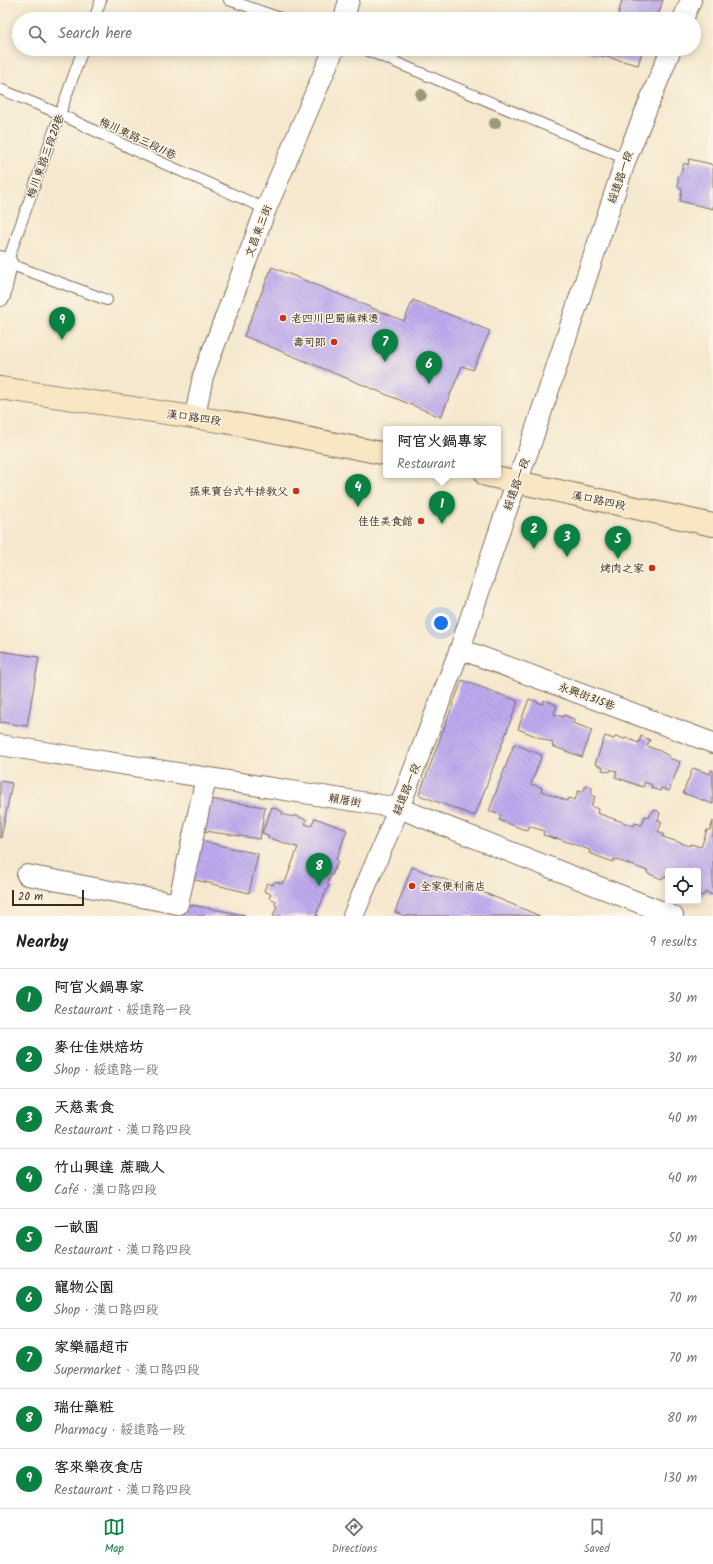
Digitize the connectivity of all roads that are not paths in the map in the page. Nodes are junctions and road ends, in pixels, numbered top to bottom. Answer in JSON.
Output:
{"nodes":[{"id":1,"x":101,"y":0,"type":"edge"},
{"id":2,"x":229,"y":0,"type":"edge"},
{"id":3,"x":349,"y":0,"type":"edge"},
{"id":4,"x":691,"y":0,"type":"edge"},
{"id":5,"x":97,"y":12,"type":"edge"},
{"id":6,"x":263,"y":12,"type":"edge"},
{"id":7,"x":346,"y":12,"type":"edge"},
{"id":8,"x":686,"y":12,"type":"edge"},
{"id":9,"x":81,"y":56,"type":"edge"},
{"id":10,"x":331,"y":56,"type":"edge"},
{"id":11,"x":381,"y":56,"type":"edge"},
{"id":12,"x":668,"y":56,"type":"edge"},
{"id":13,"x":0,"y":89,"type":"edge"},
{"id":14,"x":60,"y":114,"type":"junction"},
{"id":15,"x":626,"y":159,"type":"junction"},
{"id":16,"x":266,"y":209,"type":"junction"},
{"id":17,"x":3,"y":262,"type":"edge"},
{"id":18,"x":0,"y":296,"type":"edge"},
{"id":19,"x":107,"y":300,"type":"dead end"},
{"id":20,"x":0,"y":388,"type":"edge"},
{"id":21,"x":195,"y":416,"type":"junction"},
{"id":22,"x":383,"y":453,"type":"edge"},
{"id":23,"x":498,"y":478,"type":"edge"},
{"id":24,"x":517,"y":483,"type":"junction"},
{"id":25,"x":713,"y":525,"type":"edge"},
{"id":26,"x":460,"y":649,"type":"junction"},
{"id":27,"x":713,"y":744,"type":"edge"},
{"id":28,"x":0,"y":745,"type":"edge"},
{"id":29,"x":206,"y":778,"type":"junction"},
{"id":30,"x":399,"y":808,"type":"junction"},
{"id":31,"x":27,"y":875,"type":"dead end"},
{"id":32,"x":353,"y":916,"type":"edge"},
{"id":33,"x":673,"y":916,"type":"edge"}],
"edges":[{"from":1,"to":5,"type":"lane"},
{"from":2,"to":6,"type":"lane"},
{"from":3,"to":7,"type":"street"},
{"from":4,"to":8,"type":"street"},
{"from":9,"to":14,"type":"lane","name":"梅川東路三段20巷"},
{"from":10,"to":16,"type":"street","name":"文昌東三街"},
{"from":11,"to":15,"type":"lane"},
{"from":12,"to":15,"type":"street","name":"綏遠路一段"},
{"from":13,"to":14,"type":"lane","name":"梅川東路三段11巷"},
{"from":14,"to":16,"type":"lane","name":"梅川東路三段11巷"},
{"from":14,"to":17,"type":"lane","name":"梅川東路三段20巷"},
{"from":15,"to":24,"type":"street","name":"綏遠路一段"},
{"from":16,"to":21,"type":"street","name":"文昌東三街"},
{"from":17,"to":18,"type":"street"},
{"from":17,"to":19,"type":"lane"},
{"from":20,"to":21,"type":"street","name":"漢口路四段"},
{"from":21,"to":22,"type":"street","name":"漢口路四段"},
{"from":23,"to":24,"type":"street","name":"漢口路四段"},
{"from":24,"to":25,"type":"street","name":"漢口路四段"},
{"from":24,"to":26,"type":"street","name":"綏遠路一段"},
{"from":26,"to":27,"type":"street","name":"永興街315巷"},
{"from":26,"to":30,"type":"street","name":"綏遠路一段"},
{"from":28,"to":29,"type":"street","name":"賴厝街"},
{"from":29,"to":30,"type":"street","name":"賴厝街"},
{"from":29,"to":31,"type":"street"},
{"from":30,"to":32,"type":"street","name":"綏遠路一段"},
{"from":30,"to":33,"type":"street","name":"賴厝街"}]}
